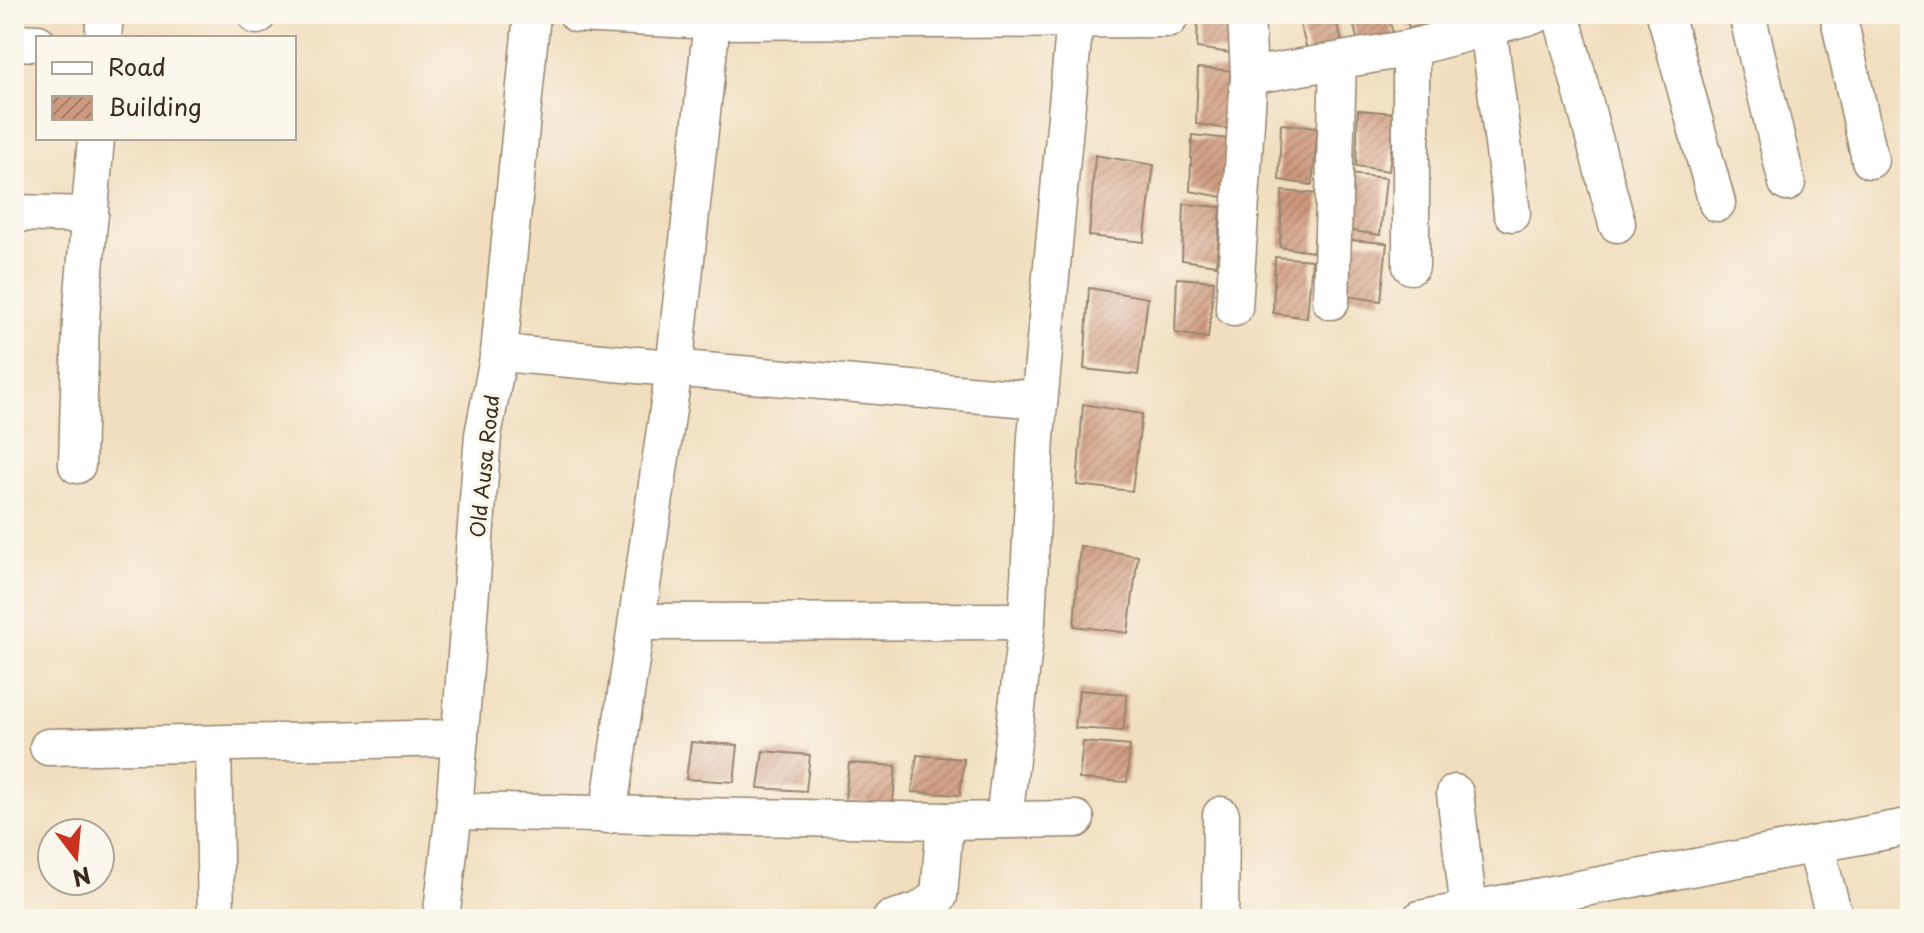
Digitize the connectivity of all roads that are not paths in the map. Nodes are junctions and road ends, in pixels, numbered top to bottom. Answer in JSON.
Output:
{"nodes":[{"id":1,"x":105,"y":14,"type":"edge"},
{"id":2,"x":532,"y":14,"type":"edge"},
{"id":3,"x":577,"y":14,"type":"edge"},
{"id":4,"x":1246,"y":14,"type":"edge"},
{"id":5,"x":1538,"y":14,"type":"edge"},
{"id":6,"x":1561,"y":14,"type":"edge"},
{"id":7,"x":1665,"y":14,"type":"edge"},
{"id":8,"x":1747,"y":14,"type":"edge"},
{"id":9,"x":1838,"y":14,"type":"edge"},
{"id":10,"x":1075,"y":19,"type":"junction"},
{"id":11,"x":1169,"y":19,"type":"dead end"},
{"id":12,"x":712,"y":21,"type":"junction"},
{"id":13,"x":1488,"y":27,"type":"junction"},
{"id":14,"x":103,"y":36,"type":"edge"},
{"id":15,"x":14,"y":42,"type":"edge"},
{"id":16,"x":36,"y":43,"type":"edge"},
{"id":17,"x":1411,"y":48,"type":"junction"},
{"id":18,"x":1338,"y":62,"type":"junction"},
{"id":19,"x":1249,"y":76,"type":"junction"},
{"id":20,"x":96,"y":140,"type":"edge"},
{"id":21,"x":1870,"y":160,"type":"dead end"},
{"id":22,"x":1787,"y":183,"type":"dead end"},
{"id":23,"x":1717,"y":203,"type":"dead end"},
{"id":24,"x":14,"y":213,"type":"edge"},
{"id":25,"x":1512,"y":213,"type":"dead end"},
{"id":26,"x":90,"y":215,"type":"junction"},
{"id":27,"x":1617,"y":224,"type":"dead end"},
{"id":28,"x":1411,"y":266,"type":"dead end"},
{"id":29,"x":1331,"y":301,"type":"dead end"},
{"id":30,"x":1234,"y":308,"type":"dead end"},
{"id":31,"x":499,"y":353,"type":"junction"},
{"id":32,"x":674,"y":369,"type":"junction"},
{"id":33,"x":1039,"y":400,"type":"junction"},
{"id":34,"x":77,"y":465,"type":"dead end"},
{"id":35,"x":1027,"y":621,"type":"junction"},
{"id":36,"x":637,"y":622,"type":"junction"},
{"id":37,"x":460,"y":738,"type":"junction"},
{"id":38,"x":213,"y":744,"type":"junction"},
{"id":39,"x":48,"y":747,"type":"dead end"},
{"id":40,"x":1455,"y":793,"type":"dead end"},
{"id":41,"x":454,"y":811,"type":"junction"},
{"id":42,"x":608,"y":815,"type":"junction"},
{"id":43,"x":1221,"y":815,"type":"dead end"},
{"id":44,"x":1076,"y":819,"type":"dead end"},
{"id":45,"x":1004,"y":820,"type":"junction"},
{"id":46,"x":945,"y":821,"type":"junction"},
{"id":47,"x":1902,"y":828,"type":"dead end"},
{"id":48,"x":1815,"y":845,"type":"junction"},
{"id":49,"x":1470,"y":914,"type":"edge"},
{"id":50,"x":216,"y":919,"type":"edge"},
{"id":51,"x":441,"y":919,"type":"edge"},
{"id":52,"x":891,"y":919,"type":"edge"},
{"id":53,"x":1220,"y":919,"type":"edge"},
{"id":54,"x":1420,"y":919,"type":"edge"},
{"id":55,"x":1835,"y":919,"type":"edge"}],
"edges":[{"from":1,"to":14,"type":"street"},
{"from":2,"to":31,"type":"street","name":"Old Ausa Road"},
{"from":3,"to":12,"type":"street"},
{"from":4,"to":19,"type":"street"},
{"from":5,"to":13,"type":"street"},
{"from":6,"to":27,"type":"street"},
{"from":7,"to":23,"type":"street"},
{"from":8,"to":22,"type":"street"},
{"from":9,"to":21,"type":"street"},
{"from":10,"to":11,"type":"street"},
{"from":10,"to":12,"type":"street"},
{"from":10,"to":33,"type":"street"},
{"from":12,"to":32,"type":"street"},
{"from":13,"to":17,"type":"street"},
{"from":13,"to":25,"type":"street"},
{"from":15,"to":16,"type":"street"},
{"from":17,"to":18,"type":"street"},
{"from":17,"to":28,"type":"street"},
{"from":18,"to":19,"type":"street"},
{"from":18,"to":29,"type":"street"},
{"from":19,"to":30,"type":"street"},
{"from":20,"to":26,"type":"street"},
{"from":24,"to":26,"type":"street"},
{"from":26,"to":34,"type":"street"},
{"from":31,"to":32,"type":"street"},
{"from":31,"to":37,"type":"street","name":"Old Ausa Road"},
{"from":32,"to":33,"type":"street"},
{"from":32,"to":36,"type":"street"},
{"from":33,"to":35,"type":"street"},
{"from":35,"to":36,"type":"street"},
{"from":35,"to":45,"type":"street"},
{"from":36,"to":42,"type":"street"},
{"from":37,"to":38,"type":"street"},
{"from":37,"to":41,"type":"street","name":"Old Ausa Road"},
{"from":38,"to":39,"type":"street"},
{"from":38,"to":50,"type":"street"},
{"from":40,"to":49,"type":"street"},
{"from":41,"to":42,"type":"street"},
{"from":41,"to":51,"type":"street","name":"Old Ausa Road"},
{"from":42,"to":46,"type":"street"},
{"from":43,"to":53,"type":"street"},
{"from":44,"to":45,"type":"street"},
{"from":45,"to":46,"type":"street"},
{"from":46,"to":52,"type":"street"},
{"from":47,"to":48,"type":"street"},
{"from":48,"to":49,"type":"street"},
{"from":48,"to":55,"type":"street"},
{"from":49,"to":54,"type":"street"}]}
